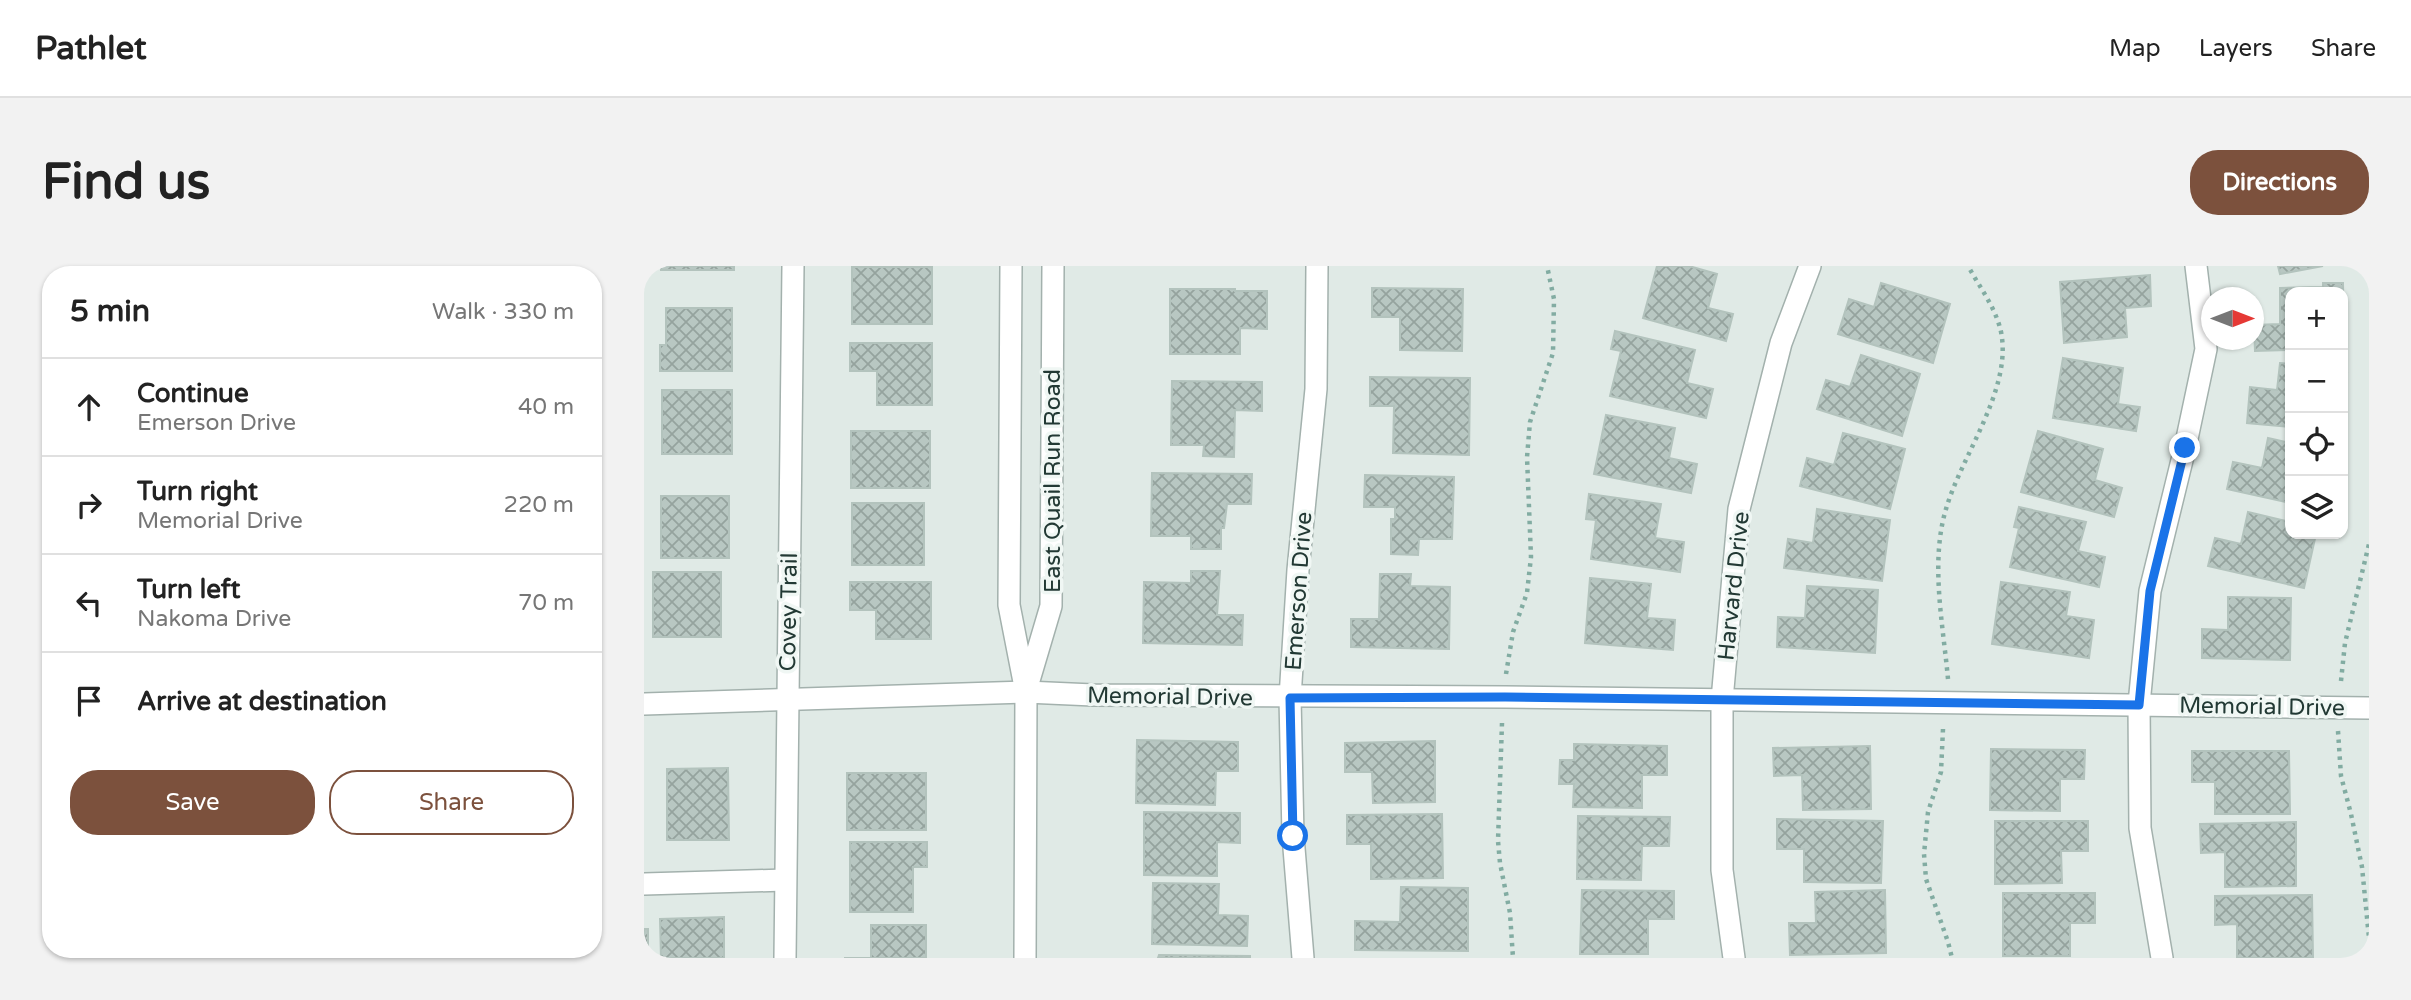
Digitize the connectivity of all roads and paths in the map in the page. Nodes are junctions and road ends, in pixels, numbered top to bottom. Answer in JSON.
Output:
{"nodes":[{"id":1,"x":793,"y":266,"type":"edge"},
{"id":2,"x":1011,"y":266,"type":"edge"},
{"id":3,"x":1053,"y":266,"type":"edge"},
{"id":4,"x":1317,"y":266,"type":"edge"},
{"id":5,"x":1547,"y":266,"type":"edge"},
{"id":6,"x":1810,"y":266,"type":"edge"},
{"id":7,"x":1968,"y":266,"type":"edge"},
{"id":8,"x":2196,"y":266,"type":"edge"},
{"id":9,"x":2369,"y":544,"type":"edge"},
{"id":10,"x":1506,"y":674,"type":"dead end"},
{"id":11,"x":1948,"y":678,"type":"dead end"},
{"id":12,"x":2341,"y":681,"type":"dead end"},
{"id":13,"x":1026,"y":692,"type":"junction"},
{"id":14,"x":1290,"y":698,"type":"junction"},
{"id":15,"x":787,"y":699,"type":"junction"},
{"id":16,"x":1722,"y":701,"type":"junction"},
{"id":17,"x":644,"y":704,"type":"edge"},
{"id":18,"x":2139,"y":705,"type":"junction"},
{"id":19,"x":2369,"y":708,"type":"edge"},
{"id":20,"x":1502,"y":723,"type":"dead end"},
{"id":21,"x":1943,"y":729,"type":"dead end"},
{"id":22,"x":2338,"y":731,"type":"dead end"},
{"id":23,"x":785,"y":880,"type":"junction"},
{"id":24,"x":644,"y":884,"type":"edge"},
{"id":25,"x":2369,"y":938,"type":"edge"},
{"id":26,"x":785,"y":958,"type":"edge"},
{"id":27,"x":1025,"y":958,"type":"edge"},
{"id":28,"x":1303,"y":958,"type":"edge"},
{"id":29,"x":1514,"y":958,"type":"edge"},
{"id":30,"x":1734,"y":958,"type":"edge"},
{"id":31,"x":1952,"y":958,"type":"edge"},
{"id":32,"x":2162,"y":958,"type":"edge"}],
"edges":[{"from":1,"to":15,"type":"street","name":"Covey Trail"},
{"from":2,"to":13,"type":"street","name":"East Quail Run Road"},
{"from":3,"to":13,"type":"street","name":"East Quail Run Road"},
{"from":4,"to":14,"type":"street","name":"Emerson Drive"},
{"from":5,"to":10,"type":"path"},
{"from":6,"to":16,"type":"street","name":"Harvard Drive"},
{"from":7,"to":11,"type":"path"},
{"from":8,"to":18,"type":"street"},
{"from":9,"to":12,"type":"path"},
{"from":13,"to":14,"type":"street","name":"Memorial Drive"},
{"from":13,"to":15,"type":"street","name":"Memorial Drive"},
{"from":13,"to":27,"type":"street","name":"East Quail Run Road"},
{"from":14,"to":16,"type":"street","name":"Memorial Drive"},
{"from":14,"to":28,"type":"street","name":"Emerson Drive"},
{"from":15,"to":17,"type":"street","name":"Memorial Drive"},
{"from":15,"to":23,"type":"street","name":"Covey Trail"},
{"from":16,"to":18,"type":"street","name":"Memorial Drive"},
{"from":16,"to":30,"type":"street","name":"Harvard Drive"},
{"from":18,"to":19,"type":"street","name":"Memorial Drive"},
{"from":18,"to":32,"type":"street"},
{"from":20,"to":29,"type":"path"},
{"from":21,"to":31,"type":"path"},
{"from":22,"to":25,"type":"path"},
{"from":23,"to":24,"type":"street"},
{"from":23,"to":26,"type":"street","name":"Covey Trail"}]}
